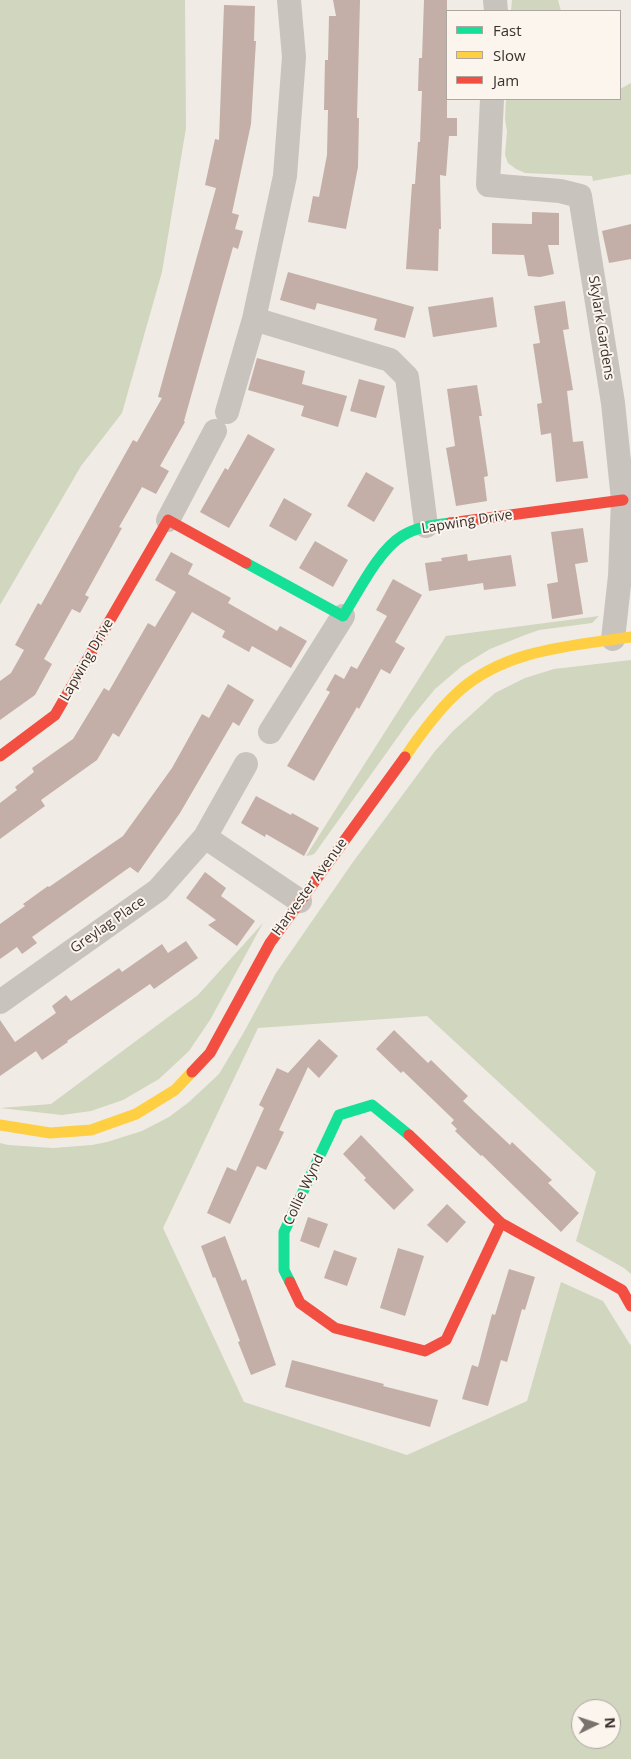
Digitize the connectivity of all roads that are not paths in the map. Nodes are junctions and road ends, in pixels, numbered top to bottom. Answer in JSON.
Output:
{"nodes":[{"id":1,"x":289,"y":0,"type":"edge"},
{"id":2,"x":492,"y":100,"type":"edge"},
{"id":3,"x":254,"y":319,"type":"junction"},
{"id":4,"x":622,"y":402,"type":"edge"},
{"id":5,"x":623,"y":500,"type":"junction"},
{"id":6,"x":168,"y":520,"type":"junction"},
{"id":7,"x":426,"y":526,"type":"junction"},
{"id":8,"x":343,"y":616,"type":"junction"},
{"id":9,"x":622,"y":638,"type":"edge"},
{"id":10,"x":270,"y":732,"type":"dead end"},
{"id":11,"x":0,"y":756,"type":"edge"},
{"id":12,"x":246,"y":764,"type":"dead end"},
{"id":13,"x":205,"y":837,"type":"junction"},
{"id":14,"x":300,"y":901,"type":"junction"},
{"id":15,"x":0,"y":1002,"type":"edge"},
{"id":16,"x":0,"y":1126,"type":"edge"},
{"id":17,"x":501,"y":1223,"type":"junction"},
{"id":18,"x":631,"y":1306,"type":"edge"}],
"edges":[{"from":1,"to":3,"type":"street"},
{"from":2,"to":4,"type":"street","name":"Skylark Gardens"},
{"from":3,"to":6,"type":"street","name":"Lapwing Drive"},
{"from":3,"to":7,"type":"street"},
{"from":4,"to":5,"type":"street","name":"Skylark Gardens"},
{"from":5,"to":7,"type":"street","name":"Lapwing Drive"},
{"from":5,"to":9,"type":"street","name":"Skylark Gardens"},
{"from":6,"to":8,"type":"street"},
{"from":6,"to":11,"type":"street","name":"Lapwing Drive"},
{"from":7,"to":8,"type":"street","name":"Lapwing Drive"},
{"from":8,"to":10,"type":"street"},
{"from":9,"to":14,"type":"street","name":"Harvester Avenue"},
{"from":12,"to":13,"type":"street","name":"Greylag Place"},
{"from":13,"to":14,"type":"street"},
{"from":13,"to":15,"type":"street","name":"Greylag Place"},
{"from":14,"to":16,"type":"street","name":"Harvester Avenue"},
{"from":17,"to":17,"type":"street","name":"Collie Wynd"},
{"from":17,"to":18,"type":"street","name":"Collie Wynd"}]}
